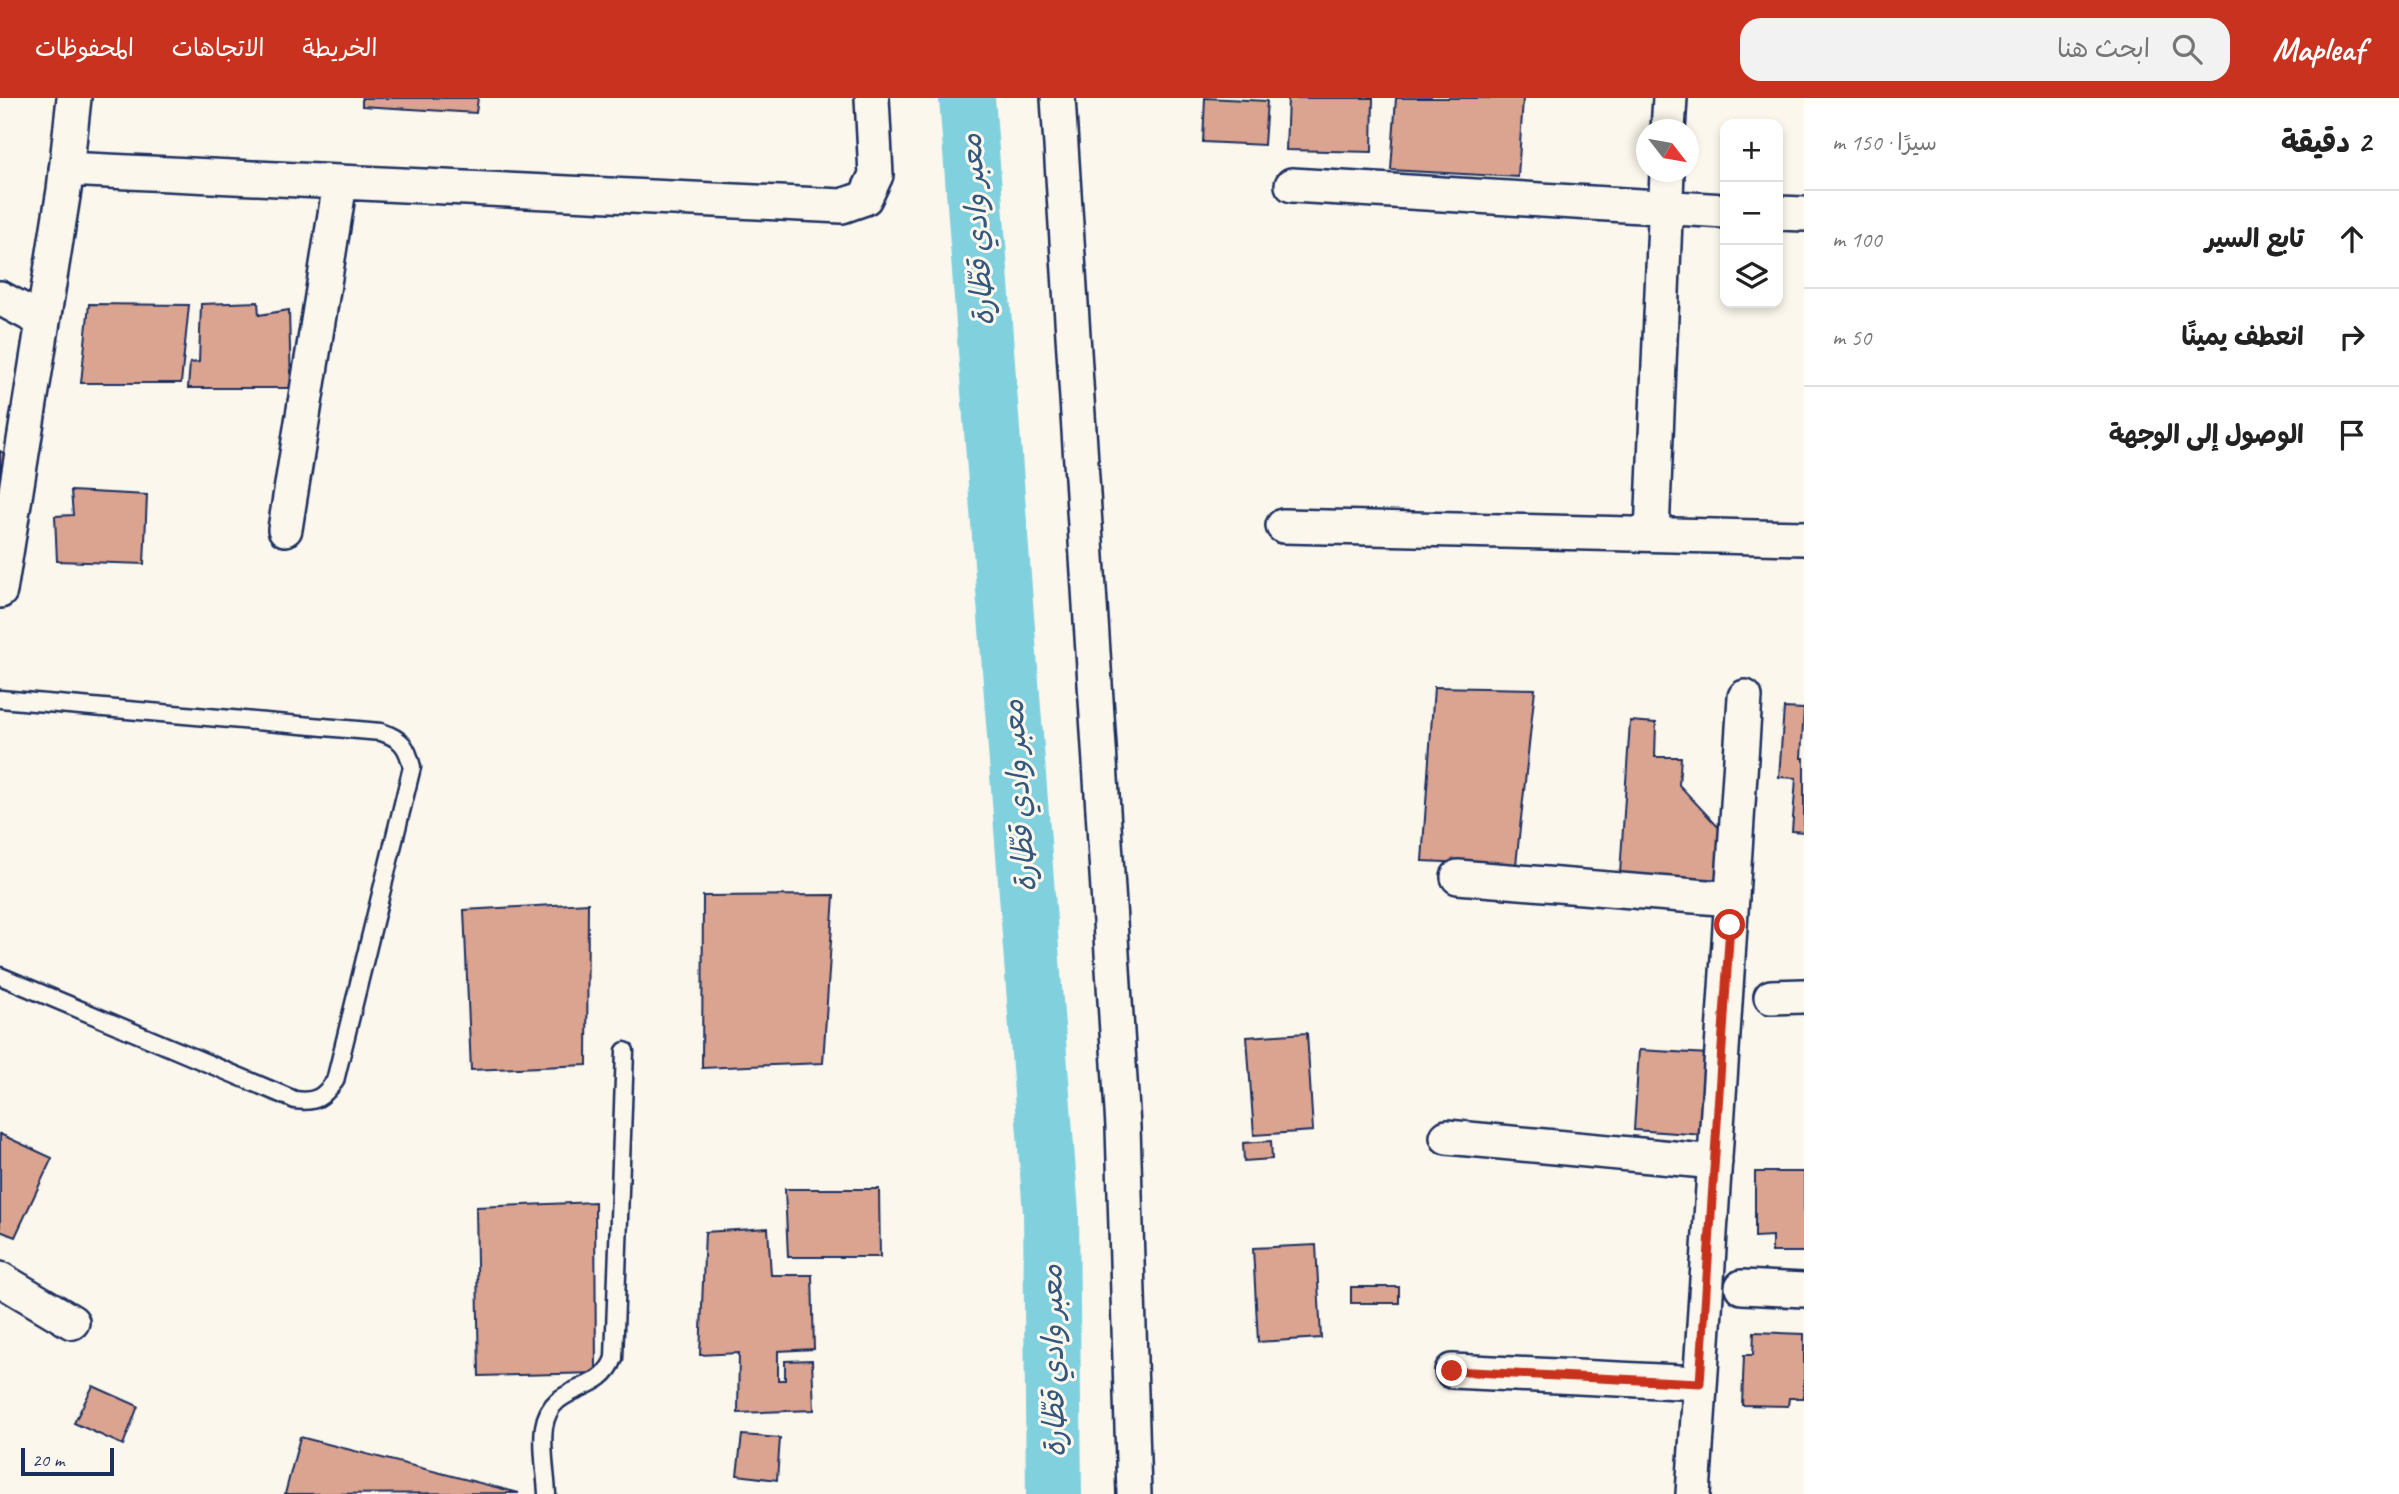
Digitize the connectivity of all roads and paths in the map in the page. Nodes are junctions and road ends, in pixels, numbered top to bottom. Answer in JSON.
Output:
{"nodes":[{"id":1,"x":74,"y":98,"type":"edge"},
{"id":2,"x":872,"y":98,"type":"edge"},
{"id":3,"x":1058,"y":98,"type":"edge"},
{"id":4,"x":1670,"y":98,"type":"edge"},
{"id":5,"x":1669,"y":119,"type":"edge"},
{"id":6,"x":66,"y":170,"type":"junction"},
{"id":7,"x":1666,"y":182,"type":"edge"},
{"id":8,"x":341,"y":183,"type":"junction"},
{"id":9,"x":1292,"y":185,"type":"dead end"},
{"id":10,"x":1665,"y":209,"type":"junction"},
{"id":11,"x":1720,"y":211,"type":"edge"},
{"id":12,"x":1783,"y":214,"type":"edge"},
{"id":13,"x":1804,"y":215,"type":"edge"},
{"id":14,"x":0,"y":298,"type":"edge"},
{"id":15,"x":43,"y":321,"type":"junction"},
{"id":16,"x":1283,"y":526,"type":"dead end"},
{"id":17,"x":285,"y":529,"type":"dead end"},
{"id":18,"x":1651,"y":533,"type":"junction"},
{"id":19,"x":1804,"y":538,"type":"edge"},
{"id":20,"x":0,"y":592,"type":"edge"},
{"id":21,"x":1745,"y":697,"type":"dead end"},
{"id":22,"x":0,"y":699,"type":"edge"},
{"id":23,"x":1458,"y":877,"type":"dead end"},
{"id":24,"x":1732,"y":899,"type":"junction"},
{"id":25,"x":0,"y":976,"type":"edge"},
{"id":26,"x":1804,"y":996,"type":"edge"},
{"id":27,"x":1771,"y":997,"type":"dead end"},
{"id":28,"x":625,"y":1051,"type":"dead end"},
{"id":29,"x":1447,"y":1137,"type":"dead end"},
{"id":30,"x":1715,"y":1162,"type":"junction"},
{"id":31,"x":0,"y":1279,"type":"edge"},
{"id":32,"x":1742,"y":1287,"type":"dead end"},
{"id":33,"x":1804,"y":1290,"type":"edge"},
{"id":34,"x":72,"y":1322,"type":"dead end"},
{"id":35,"x":1452,"y":1371,"type":"dead end"},
{"id":36,"x":1700,"y":1383,"type":"junction"},
{"id":37,"x":547,"y":1494,"type":"edge"},
{"id":38,"x":1134,"y":1494,"type":"edge"},
{"id":39,"x":1693,"y":1494,"type":"edge"}],
"edges":[{"from":1,"to":6,"type":"street"},
{"from":2,"to":8,"type":"street"},
{"from":3,"to":38,"type":"street"},
{"from":4,"to":5,"type":"street"},
{"from":6,"to":8,"type":"street"},
{"from":6,"to":15,"type":"street"},
{"from":7,"to":10,"type":"street"},
{"from":8,"to":17,"type":"street"},
{"from":9,"to":10,"type":"street"},
{"from":10,"to":11,"type":"street"},
{"from":10,"to":18,"type":"street"},
{"from":12,"to":13,"type":"street"},
{"from":14,"to":15,"type":"street"},
{"from":15,"to":20,"type":"street"},
{"from":16,"to":18,"type":"street"},
{"from":18,"to":19,"type":"street"},
{"from":21,"to":24,"type":"street"},
{"from":22,"to":25,"type":"lane"},
{"from":23,"to":24,"type":"street"},
{"from":24,"to":30,"type":"street"},
{"from":26,"to":27,"type":"street"},
{"from":28,"to":37,"type":"lane"},
{"from":29,"to":30,"type":"street"},
{"from":30,"to":36,"type":"street"},
{"from":31,"to":34,"type":"street"},
{"from":32,"to":33,"type":"street"},
{"from":35,"to":36,"type":"street"},
{"from":36,"to":39,"type":"street"}]}
